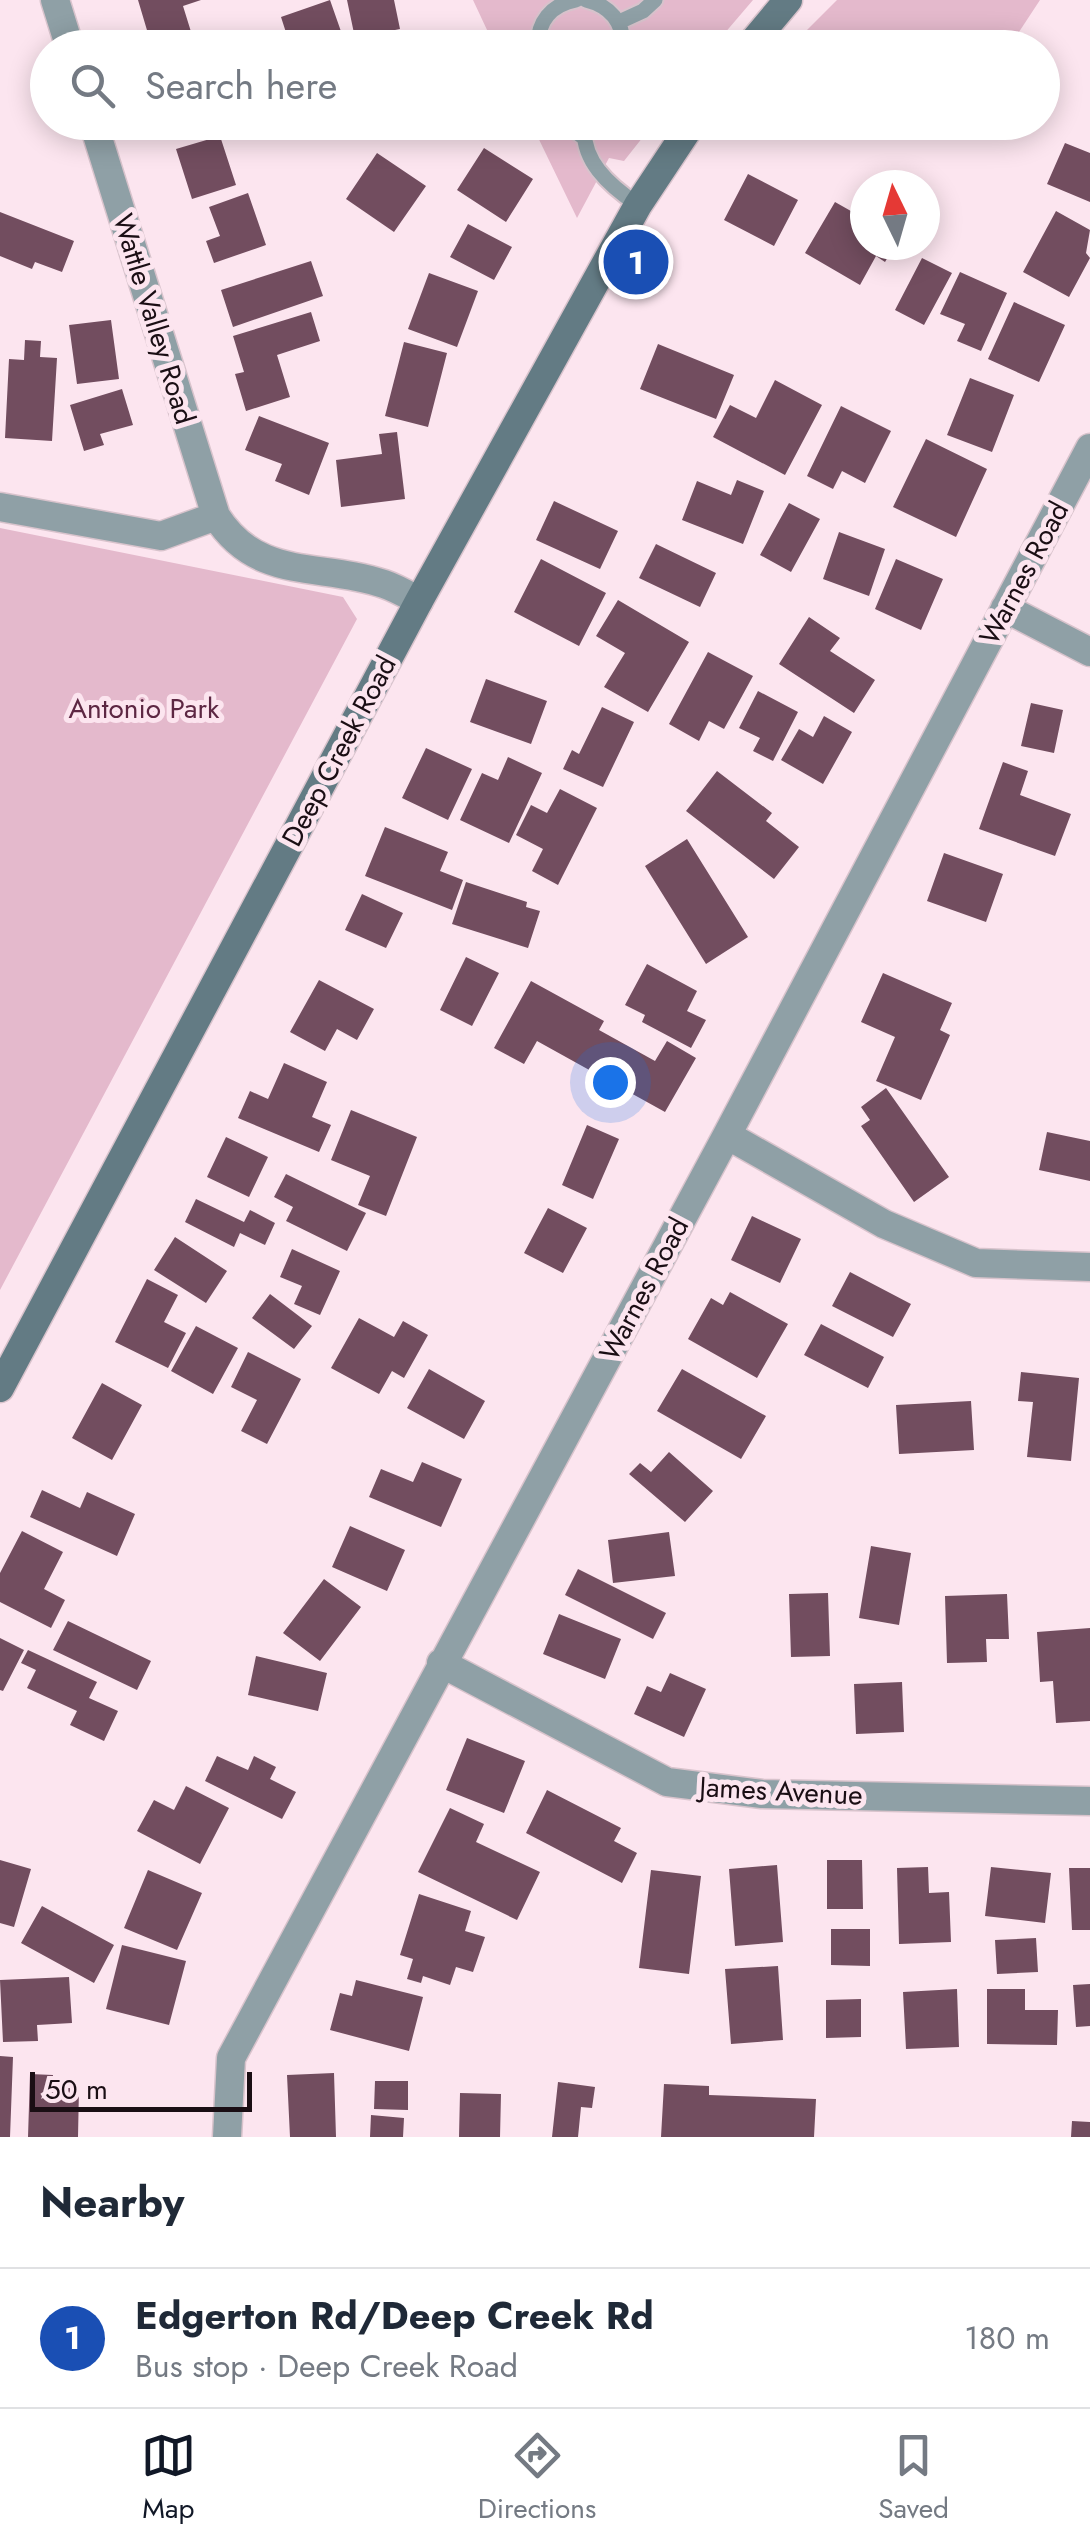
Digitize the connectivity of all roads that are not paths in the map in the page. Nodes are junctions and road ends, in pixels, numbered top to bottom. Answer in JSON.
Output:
{"nodes":[{"id":1,"x":55,"y":0,"type":"edge"},
{"id":2,"x":576,"y":0,"type":"edge"},
{"id":3,"x":586,"y":0,"type":"edge"},
{"id":4,"x":655,"y":0,"type":"edge"},
{"id":5,"x":788,"y":0,"type":"edge"},
{"id":6,"x":618,"y":22,"type":"junction"},
{"id":7,"x":64,"y":30,"type":"edge"},
{"id":8,"x":539,"y":30,"type":"edge"},
{"id":9,"x":620,"y":30,"type":"edge"},
{"id":10,"x":763,"y":30,"type":"edge"},
{"id":11,"x":99,"y":140,"type":"edge"},
{"id":12,"x":587,"y":140,"type":"edge"},
{"id":13,"x":682,"y":140,"type":"edge"},
{"id":14,"x":638,"y":204,"type":"junction"},
{"id":15,"x":1090,"y":448,"type":"edge"},
{"id":16,"x":0,"y":507,"type":"edge"},
{"id":17,"x":216,"y":516,"type":"junction"},
{"id":18,"x":419,"y":601,"type":"junction"},
{"id":19,"x":1005,"y":608,"type":"junction"},
{"id":20,"x":1090,"y":652,"type":"edge"},
{"id":21,"x":727,"y":1135,"type":"junction"},
{"id":22,"x":1090,"y":1267,"type":"edge"},
{"id":23,"x":0,"y":1388,"type":"edge"},
{"id":24,"x":441,"y":1663,"type":"junction"},
{"id":25,"x":1090,"y":1801,"type":"edge"},
{"id":26,"x":227,"y":2137,"type":"edge"}],
"edges":[{"from":1,"to":7,"type":"street"},
{"from":2,"to":8,"type":"lane"},
{"from":3,"to":6,"type":"lane"},
{"from":4,"to":6,"type":"lane"},
{"from":5,"to":10,"type":"main road"},
{"from":6,"to":9,"type":"lane"},
{"from":11,"to":17,"type":"street","name":"Wattle Valley Road"},
{"from":12,"to":14,"type":"lane"},
{"from":13,"to":14,"type":"main road","name":"Deep Creek Road"},
{"from":14,"to":18,"type":"main road","name":"Deep Creek Road"},
{"from":15,"to":19,"type":"street","name":"Warnes Road"},
{"from":16,"to":17,"type":"street"},
{"from":17,"to":18,"type":"street"},
{"from":18,"to":23,"type":"main road","name":"Deep Creek Road"},
{"from":19,"to":20,"type":"street"},
{"from":19,"to":21,"type":"street","name":"Warnes Road"},
{"from":21,"to":22,"type":"street"},
{"from":21,"to":24,"type":"street","name":"Warnes Road"},
{"from":24,"to":25,"type":"street","name":"James Avenue"},
{"from":24,"to":26,"type":"street","name":"Warnes Road"}]}
